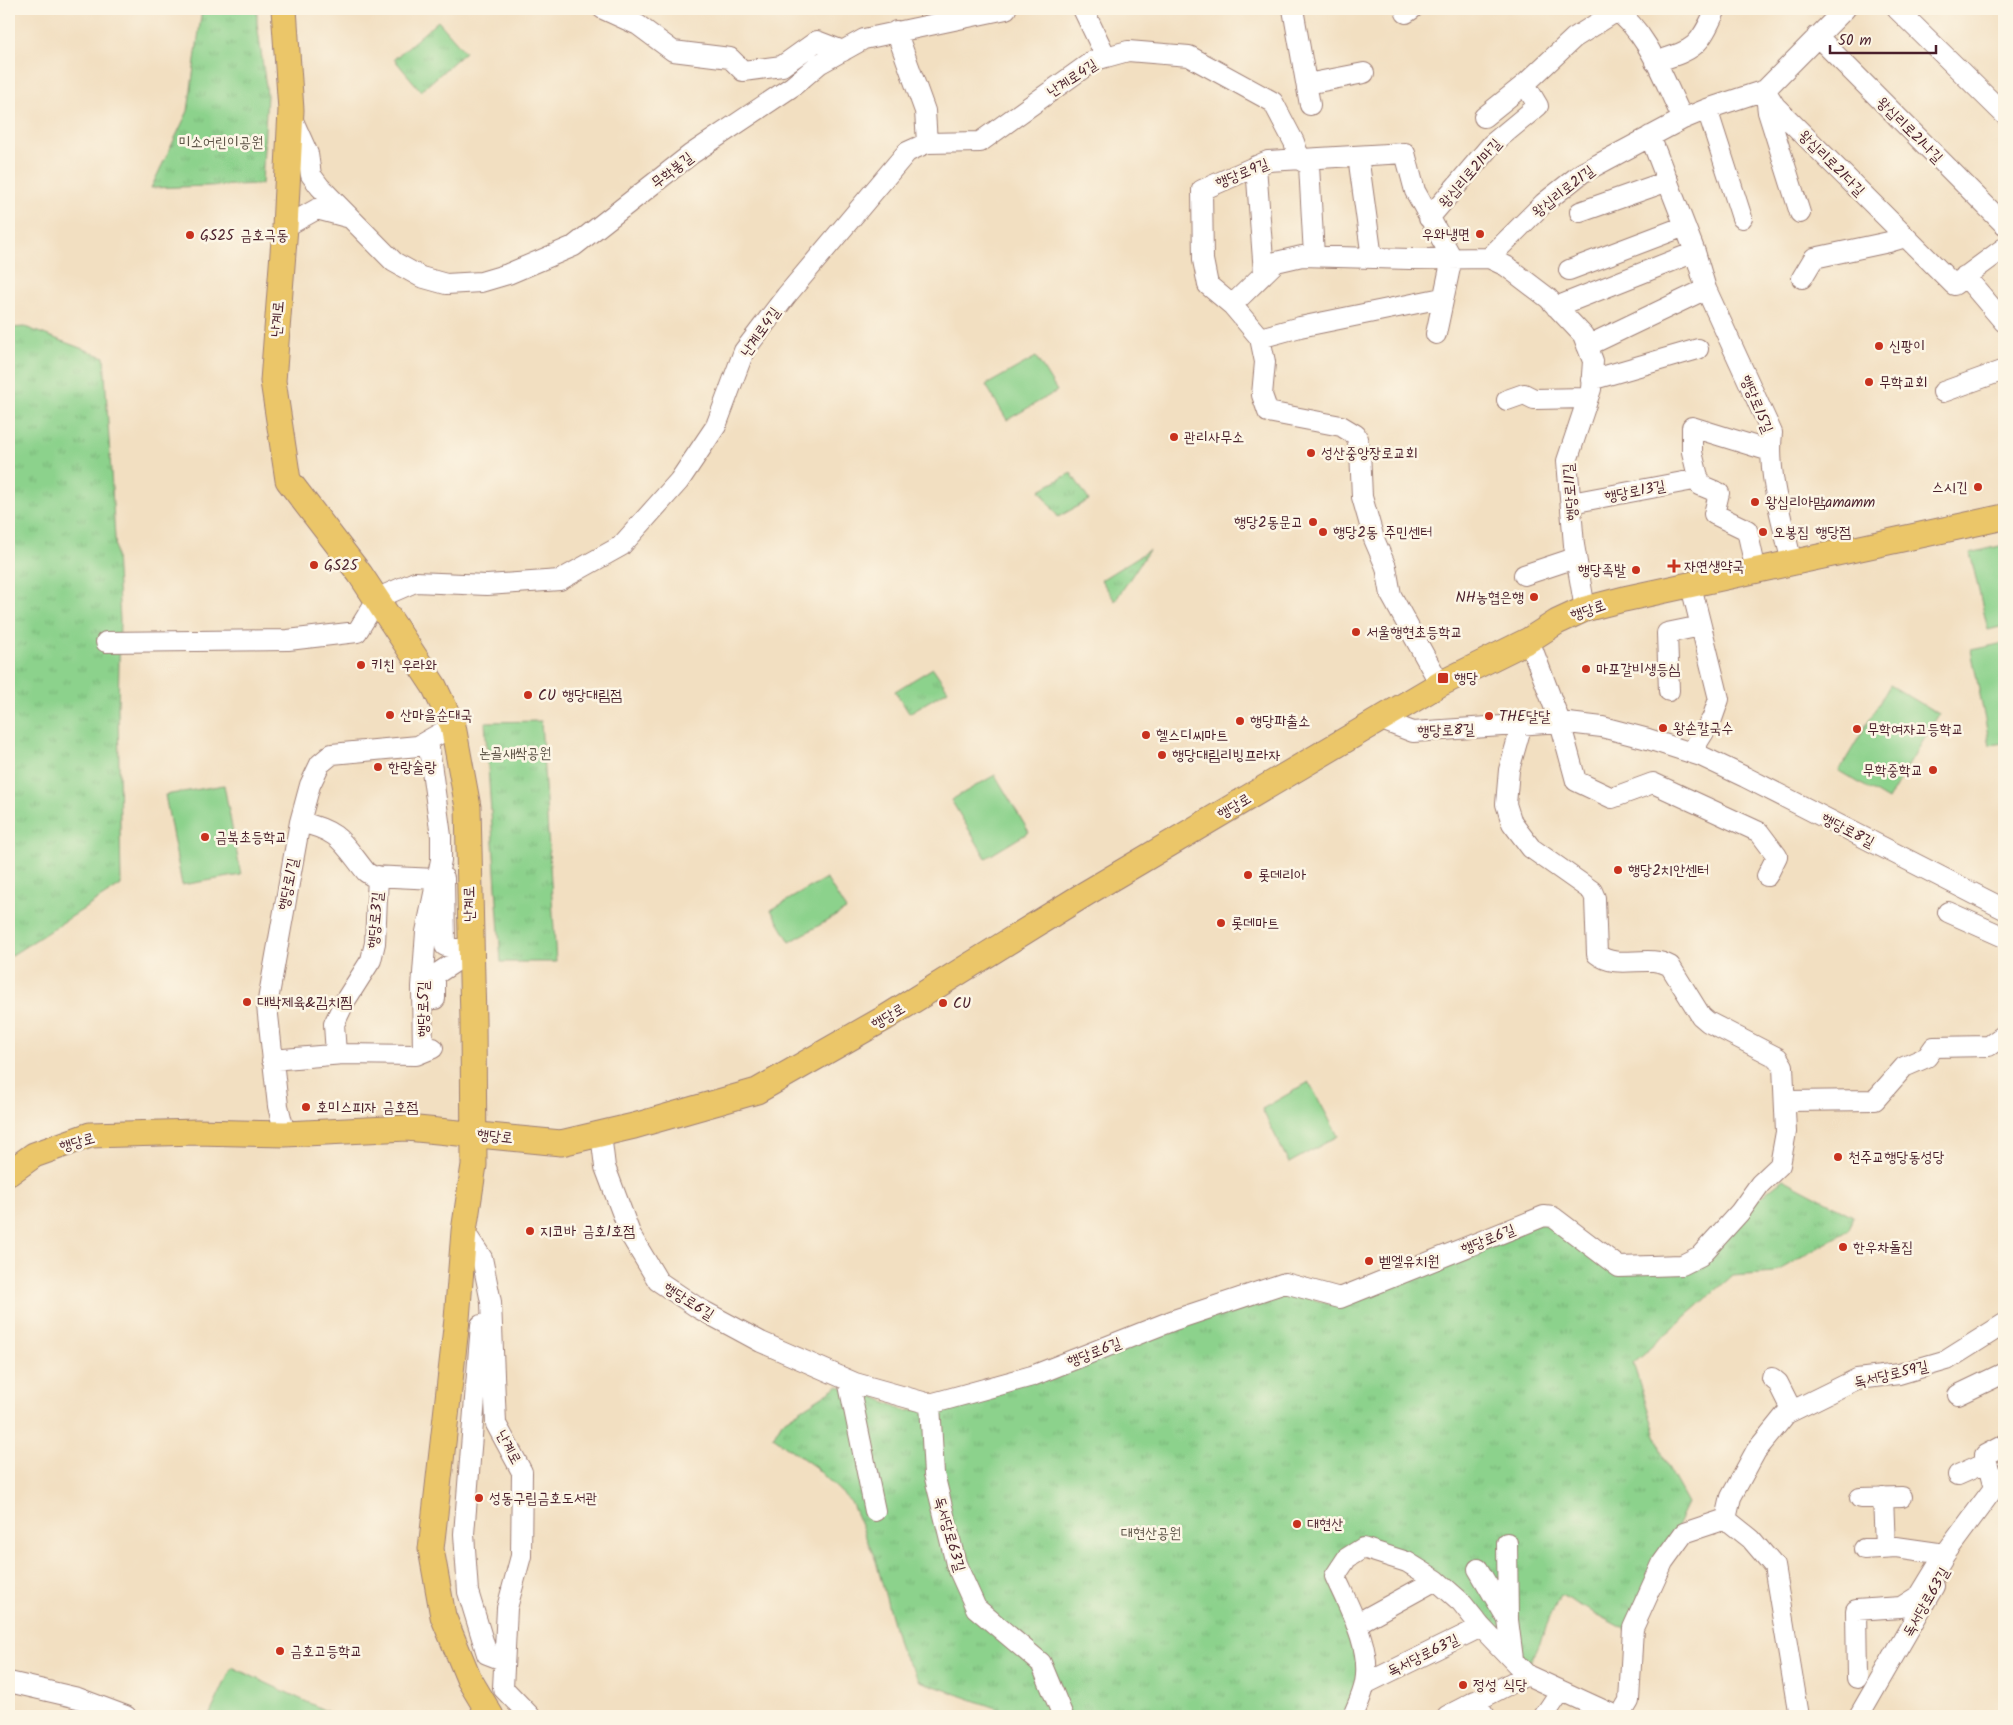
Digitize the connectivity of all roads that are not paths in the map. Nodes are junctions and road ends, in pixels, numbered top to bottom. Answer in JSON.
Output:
{"nodes":[{"id":1,"x":284,"y":9,"type":"edge"},
{"id":2,"x":603,"y":9,"type":"edge"},
{"id":3,"x":1006,"y":9,"type":"edge"},
{"id":4,"x":1083,"y":9,"type":"edge"},
{"id":5,"x":1293,"y":9,"type":"edge"},
{"id":6,"x":1716,"y":9,"type":"edge"},
{"id":7,"x":1845,"y":9,"type":"edge"},
{"id":8,"x":1897,"y":9,"type":"edge"},
{"id":9,"x":1616,"y":10,"type":"edge"},
{"id":10,"x":896,"y":32,"type":"junction"},
{"id":11,"x":1817,"y":36,"type":"junction"},
{"id":12,"x":843,"y":50,"type":"junction"},
{"id":13,"x":1106,"y":57,"type":"junction"},
{"id":14,"x":1655,"y":62,"type":"junction"},
{"id":15,"x":1364,"y":73,"type":"dead end"},
{"id":16,"x":1307,"y":84,"type":"junction"},
{"id":17,"x":1525,"y":84,"type":"junction"},
{"id":18,"x":1765,"y":90,"type":"junction"},
{"id":19,"x":1310,"y":105,"type":"dead end"},
{"id":20,"x":1707,"y":109,"type":"junction"},
{"id":21,"x":2004,"y":114,"type":"edge"},
{"id":22,"x":291,"y":116,"type":"junction"},
{"id":23,"x":1484,"y":117,"type":"dead end"},
{"id":24,"x":1682,"y":119,"type":"junction"},
{"id":25,"x":1650,"y":136,"type":"junction"},
{"id":26,"x":927,"y":143,"type":"junction"},
{"id":27,"x":1358,"y":156,"type":"junction"},
{"id":28,"x":1300,"y":160,"type":"junction"},
{"id":29,"x":1256,"y":166,"type":"junction"},
{"id":30,"x":1668,"y":181,"type":"junction"},
{"id":31,"x":1580,"y":212,"type":"dead end"},
{"id":32,"x":1800,"y":213,"type":"dead end"},
{"id":33,"x":1429,"y":218,"type":"junction"},
{"id":34,"x":1742,"y":218,"type":"dead end"},
{"id":35,"x":350,"y":219,"type":"junction"},
{"id":36,"x":2004,"y":224,"type":"edge"},
{"id":37,"x":1685,"y":226,"type":"junction"},
{"id":38,"x":285,"y":227,"type":"junction"},
{"id":39,"x":1903,"y":234,"type":"junction"},
{"id":40,"x":2004,"y":248,"type":"edge"},
{"id":41,"x":1695,"y":252,"type":"junction"},
{"id":42,"x":1314,"y":256,"type":"junction"},
{"id":43,"x":1372,"y":258,"type":"junction"},
{"id":44,"x":1452,"y":258,"type":"junction"},
{"id":45,"x":1489,"y":258,"type":"junction"},
{"id":46,"x":1569,"y":270,"type":"dead end"},
{"id":47,"x":1264,"y":273,"type":"junction"},
{"id":48,"x":1965,"y":276,"type":"junction"},
{"id":49,"x":1802,"y":278,"type":"dead end"},
{"id":50,"x":1706,"y":289,"type":"junction"},
{"id":51,"x":1442,"y":298,"type":"junction"},
{"id":52,"x":1232,"y":305,"type":"junction"},
{"id":53,"x":1556,"y":307,"type":"junction"},
{"id":54,"x":2004,"y":322,"type":"edge"},
{"id":55,"x":1436,"y":334,"type":"dead end"},
{"id":56,"x":1260,"y":338,"type":"junction"},
{"id":57,"x":1587,"y":346,"type":"junction"},
{"id":58,"x":1698,"y":349,"type":"dead end"},
{"id":59,"x":2004,"y":370,"type":"edge"},
{"id":60,"x":1589,"y":389,"type":"junction"},
{"id":61,"x":1943,"y":392,"type":"dead end"},
{"id":62,"x":1507,"y":400,"type":"dead end"},
{"id":63,"x":1770,"y":451,"type":"junction"},
{"id":64,"x":1699,"y":479,"type":"junction"},
{"id":65,"x":1571,"y":503,"type":"junction"},
{"id":66,"x":2004,"y":517,"type":"edge"},
{"id":67,"x":1575,"y":558,"type":"junction"},
{"id":68,"x":1792,"y":563,"type":"junction"},
{"id":69,"x":1756,"y":571,"type":"junction"},
{"id":70,"x":1524,"y":575,"type":"dead end"},
{"id":71,"x":1691,"y":586,"type":"junction"},
{"id":72,"x":378,"y":598,"type":"junction"},
{"id":73,"x":1585,"y":609,"type":"junction"},
{"id":74,"x":1700,"y":626,"type":"junction"},
{"id":75,"x":1529,"y":640,"type":"junction"},
{"id":76,"x":106,"y":642,"type":"dead end"},
{"id":77,"x":1440,"y":684,"type":"junction"},
{"id":78,"x":1669,"y":691,"type":"dead end"},
{"id":79,"x":1379,"y":720,"type":"junction"},
{"id":80,"x":1560,"y":722,"type":"junction"},
{"id":81,"x":1522,"y":724,"type":"junction"},
{"id":82,"x":453,"y":726,"type":"junction"},
{"id":83,"x":428,"y":741,"type":"junction"},
{"id":84,"x":1691,"y":753,"type":"junction"},
{"id":85,"x":300,"y":822,"type":"junction"},
{"id":86,"x":438,"y":869,"type":"junction"},
{"id":87,"x":378,"y":876,"type":"junction"},
{"id":88,"x":1767,"y":876,"type":"dead end"},
{"id":89,"x":2004,"y":908,"type":"edge"},
{"id":90,"x":1948,"y":912,"type":"dead end"},
{"id":91,"x":2004,"y":937,"type":"edge"},
{"id":92,"x":470,"y":952,"type":"junction"},
{"id":93,"x":2004,"y":1035,"type":"edge"},
{"id":94,"x":423,"y":1052,"type":"junction"},
{"id":95,"x":336,"y":1054,"type":"junction"},
{"id":96,"x":272,"y":1060,"type":"junction"},
{"id":97,"x":1786,"y":1102,"type":"junction"},
{"id":98,"x":285,"y":1134,"type":"junction"},
{"id":99,"x":473,"y":1134,"type":"junction"},
{"id":100,"x":601,"y":1134,"type":"junction"},
{"id":101,"x":9,"y":1173,"type":"edge"},
{"id":102,"x":464,"y":1231,"type":"junction"},
{"id":103,"x":482,"y":1258,"type":"junction"},
{"id":104,"x":2004,"y":1324,"type":"edge"},
{"id":105,"x":2004,"y":1373,"type":"edge"},
{"id":106,"x":1772,"y":1378,"type":"dead end"},
{"id":107,"x":848,"y":1380,"type":"junction"},
{"id":108,"x":1958,"y":1395,"type":"dead end"},
{"id":109,"x":930,"y":1404,"type":"junction"},
{"id":110,"x":1792,"y":1411,"type":"junction"},
{"id":111,"x":2004,"y":1445,"type":"edge"},
{"id":112,"x":1987,"y":1462,"type":"junction"},
{"id":113,"x":1958,"y":1475,"type":"dead end"},
{"id":114,"x":2001,"y":1489,"type":"edge"},
{"id":115,"x":1860,"y":1498,"type":"dead end"},
{"id":116,"x":875,"y":1511,"type":"dead end"},
{"id":117,"x":1726,"y":1519,"type":"junction"},
{"id":118,"x":1507,"y":1543,"type":"dead end"},
{"id":119,"x":1885,"y":1548,"type":"junction"},
{"id":120,"x":1864,"y":1549,"type":"dead end"},
{"id":121,"x":1946,"y":1554,"type":"junction"},
{"id":122,"x":1478,"y":1569,"type":"dead end"},
{"id":123,"x":1436,"y":1580,"type":"junction"},
{"id":124,"x":1508,"y":1620,"type":"junction"},
{"id":125,"x":1356,"y":1624,"type":"junction"},
{"id":126,"x":1481,"y":1626,"type":"junction"},
{"id":127,"x":1513,"y":1659,"type":"junction"},
{"id":128,"x":504,"y":1665,"type":"junction"},
{"id":129,"x":1527,"y":1675,"type":"junction"},
{"id":130,"x":1857,"y":1678,"type":"dead end"},
{"id":131,"x":9,"y":1682,"type":"edge"},
{"id":132,"x":1365,"y":1684,"type":"junction"},
{"id":133,"x":1560,"y":1692,"type":"junction"},
{"id":134,"x":1480,"y":1709,"type":"edge"},
{"id":135,"x":126,"y":1716,"type":"edge"},
{"id":136,"x":491,"y":1716,"type":"edge"},
{"id":137,"x":530,"y":1716,"type":"edge"},
{"id":138,"x":1063,"y":1716,"type":"edge"},
{"id":139,"x":1353,"y":1716,"type":"edge"},
{"id":140,"x":1447,"y":1716,"type":"edge"},
{"id":141,"x":1544,"y":1716,"type":"edge"},
{"id":142,"x":1616,"y":1716,"type":"edge"},
{"id":143,"x":1620,"y":1716,"type":"edge"},
{"id":144,"x":1799,"y":1716,"type":"edge"},
{"id":145,"x":1859,"y":1716,"type":"edge"}],
"edges":[{"from":1,"to":22,"type":"main road","name":"난계로"},
{"from":2,"to":12,"type":"street"},
{"from":3,"to":10,"type":"street","name":"무학봉길"},
{"from":4,"to":13,"type":"street","name":"난계로4길"},
{"from":5,"to":16,"type":"street"},
{"from":6,"to":14,"type":"street"},
{"from":7,"to":11,"type":"street","name":"왕십리로21길"},
{"from":8,"to":21,"type":"street"},
{"from":9,"to":14,"type":"street"},
{"from":9,"to":17,"type":"street","name":"왕십리로21마길"},
{"from":10,"to":12,"type":"street","name":"무학봉길"},
{"from":10,"to":26,"type":"street"},
{"from":11,"to":18,"type":"street","name":"왕십리로21길"},
{"from":11,"to":36,"type":"street","name":"왕십리로21나길"},
{"from":12,"to":35,"type":"street","name":"무학봉길"},
{"from":13,"to":26,"type":"street","name":"난계로4길"},
{"from":13,"to":28,"type":"street"},
{"from":14,"to":24,"type":"street"},
{"from":15,"to":16,"type":"street"},
{"from":16,"to":19,"type":"street"},
{"from":17,"to":23,"type":"street","name":"왕십리로21마길"},
{"from":17,"to":33,"type":"street","name":"왕십리로21마길"},
{"from":18,"to":20,"type":"street","name":"왕십리로21길"},
{"from":18,"to":32,"type":"street"},
{"from":18,"to":39,"type":"street","name":"왕십리로21다길"},
{"from":20,"to":24,"type":"street","name":"왕십리로21길"},
{"from":20,"to":34,"type":"street"},
{"from":22,"to":35,"type":"street","name":"무학봉길"},
{"from":22,"to":38,"type":"main road","name":"난계로"},
{"from":24,"to":25,"type":"street","name":"왕십리로21길"},
{"from":25,"to":30,"type":"street","name":"행당로15길"},
{"from":25,"to":45,"type":"street","name":"왕십리로21길"},
{"from":26,"to":72,"type":"street","name":"난계로4길"},
{"from":27,"to":28,"type":"street"},
{"from":27,"to":33,"type":"street"},
{"from":27,"to":43,"type":"street"},
{"from":28,"to":29,"type":"street","name":"행당로9길"},
{"from":28,"to":42,"type":"street"},
{"from":29,"to":47,"type":"street"},
{"from":29,"to":52,"type":"street","name":"행당로9길"},
{"from":30,"to":31,"type":"street"},
{"from":30,"to":37,"type":"street","name":"행당로15길"},
{"from":33,"to":44,"type":"street"},
{"from":35,"to":38,"type":"street","name":"무학봉길"},
{"from":37,"to":41,"type":"street","name":"행당로15길"},
{"from":37,"to":46,"type":"street"},
{"from":38,"to":72,"type":"main road","name":"난계로"},
{"from":39,"to":48,"type":"street","name":"왕십리로21다길"},
{"from":39,"to":49,"type":"street"},
{"from":40,"to":48,"type":"street"},
{"from":41,"to":50,"type":"street","name":"행당로15길"},
{"from":41,"to":53,"type":"street"},
{"from":42,"to":43,"type":"street"},
{"from":42,"to":47,"type":"street"},
{"from":43,"to":44,"type":"street"},
{"from":44,"to":45,"type":"street"},
{"from":44,"to":51,"type":"street"},
{"from":45,"to":53,"type":"street","name":"행당로11길"},
{"from":47,"to":52,"type":"street"},
{"from":48,"to":54,"type":"street"},
{"from":50,"to":57,"type":"street"},
{"from":50,"to":63,"type":"street","name":"행당로15길"},
{"from":51,"to":55,"type":"street"},
{"from":51,"to":56,"type":"street"},
{"from":52,"to":56,"type":"street","name":"행당로9길"},
{"from":53,"to":57,"type":"street","name":"행당로11길"},
{"from":56,"to":77,"type":"street"},
{"from":57,"to":60,"type":"street","name":"행당로11길"},
{"from":58,"to":60,"type":"street"},
{"from":59,"to":61,"type":"street"},
{"from":60,"to":62,"type":"street"},
{"from":60,"to":65,"type":"street","name":"행당로11길"},
{"from":63,"to":64,"type":"street"},
{"from":63,"to":68,"type":"street","name":"행당로15길"},
{"from":64,"to":65,"type":"street","name":"행당로13길"},
{"from":64,"to":69,"type":"street"},
{"from":65,"to":67,"type":"street","name":"행당로11길"},
{"from":66,"to":68,"type":"main road","name":"행당로"},
{"from":67,"to":70,"type":"street"},
{"from":67,"to":73,"type":"street","name":"행당로11길"},
{"from":68,"to":69,"type":"main road","name":"행당로"},
{"from":69,"to":71,"type":"main road","name":"행당로"},
{"from":71,"to":73,"type":"main road","name":"행당로"},
{"from":71,"to":74,"type":"street"},
{"from":72,"to":76,"type":"street"},
{"from":72,"to":82,"type":"main road","name":"난계로"},
{"from":73,"to":75,"type":"main road","name":"행당로"},
{"from":74,"to":78,"type":"street"},
{"from":74,"to":84,"type":"street"},
{"from":75,"to":77,"type":"main road","name":"행당로"},
{"from":75,"to":80,"type":"street"},
{"from":77,"to":79,"type":"main road","name":"행당로"},
{"from":79,"to":81,"type":"street","name":"행당로8길"},
{"from":79,"to":100,"type":"main road","name":"행당로"},
{"from":80,"to":81,"type":"street","name":"행당로8길"},
{"from":80,"to":84,"type":"street","name":"행당로8길"},
{"from":80,"to":88,"type":"street"},
{"from":81,"to":97,"type":"street","name":"행당로6길"},
{"from":82,"to":83,"type":"street","name":"행당로1길"},
{"from":82,"to":92,"type":"main road","name":"난계로"},
{"from":83,"to":85,"type":"street","name":"행당로1길"},
{"from":83,"to":86,"type":"street","name":"행당로5길"},
{"from":84,"to":89,"type":"street","name":"행당로8길"},
{"from":85,"to":87,"type":"street","name":"행당로3길"},
{"from":85,"to":96,"type":"street","name":"행당로1길"},
{"from":86,"to":87,"type":"street"},
{"from":86,"to":92,"type":"street"},
{"from":86,"to":94,"type":"street","name":"행당로5길"},
{"from":87,"to":95,"type":"street","name":"행당로3길"},
{"from":90,"to":91,"type":"street"},
{"from":92,"to":94,"type":"street"},
{"from":92,"to":99,"type":"main road","name":"난계로"},
{"from":93,"to":97,"type":"street"},
{"from":94,"to":95,"type":"street","name":"행당로5길"},
{"from":95,"to":96,"type":"street"},
{"from":96,"to":98,"type":"street","name":"행당로1길"},
{"from":97,"to":109,"type":"street","name":"행당로6길"},
{"from":98,"to":99,"type":"main road","name":"행당로"},
{"from":98,"to":101,"type":"main road","name":"행당로"},
{"from":99,"to":100,"type":"main road","name":"행당로"},
{"from":99,"to":102,"type":"main road","name":"난계로"},
{"from":100,"to":107,"type":"street","name":"행당로6길"},
{"from":102,"to":103,"type":"street","name":"난계로"},
{"from":102,"to":136,"type":"main road","name":"난계로"},
{"from":103,"to":128,"type":"street","name":"난계로"},
{"from":103,"to":128,"type":"street"},
{"from":104,"to":110,"type":"street","name":"독서당로59길"},
{"from":105,"to":108,"type":"street"},
{"from":106,"to":110,"type":"street"},
{"from":107,"to":109,"type":"street","name":"행당로6길"},
{"from":107,"to":116,"type":"street"},
{"from":109,"to":138,"type":"street","name":"독서당로63길"},
{"from":110,"to":117,"type":"street","name":"독서당로59길"},
{"from":111,"to":112,"type":"street"},
{"from":112,"to":113,"type":"street"},
{"from":112,"to":114,"type":"street"},
{"from":114,"to":121,"type":"street"},
{"from":114,"to":145,"type":"street","name":"독서당로63길"},
{"from":115,"to":119,"type":"street"},
{"from":117,"to":143,"type":"street"},
{"from":117,"to":144,"type":"street"},
{"from":118,"to":124,"type":"street"},
{"from":119,"to":120,"type":"street"},
{"from":119,"to":121,"type":"street"},
{"from":121,"to":130,"type":"street"},
{"from":122,"to":124,"type":"street"},
{"from":123,"to":125,"type":"street"},
{"from":123,"to":125,"type":"street","name":"독서당로63길"},
{"from":123,"to":126,"type":"street","name":"독서당로63길"},
{"from":124,"to":127,"type":"street"},
{"from":125,"to":132,"type":"street","name":"독서당로63길"},
{"from":126,"to":127,"type":"street","name":"독서당로63길"},
{"from":126,"to":132,"type":"street","name":"독서당로63길"},
{"from":127,"to":129,"type":"street","name":"독서당로63길"},
{"from":128,"to":137,"type":"street","name":"난계로"},
{"from":129,"to":133,"type":"street","name":"독서당로63길"},
{"from":129,"to":134,"type":"street"},
{"from":131,"to":135,"type":"street"},
{"from":132,"to":139,"type":"street","name":"독서당로63길"},
{"from":133,"to":141,"type":"street"},
{"from":133,"to":142,"type":"street","name":"독서당로63길"},
{"from":134,"to":140,"type":"street"}]}
